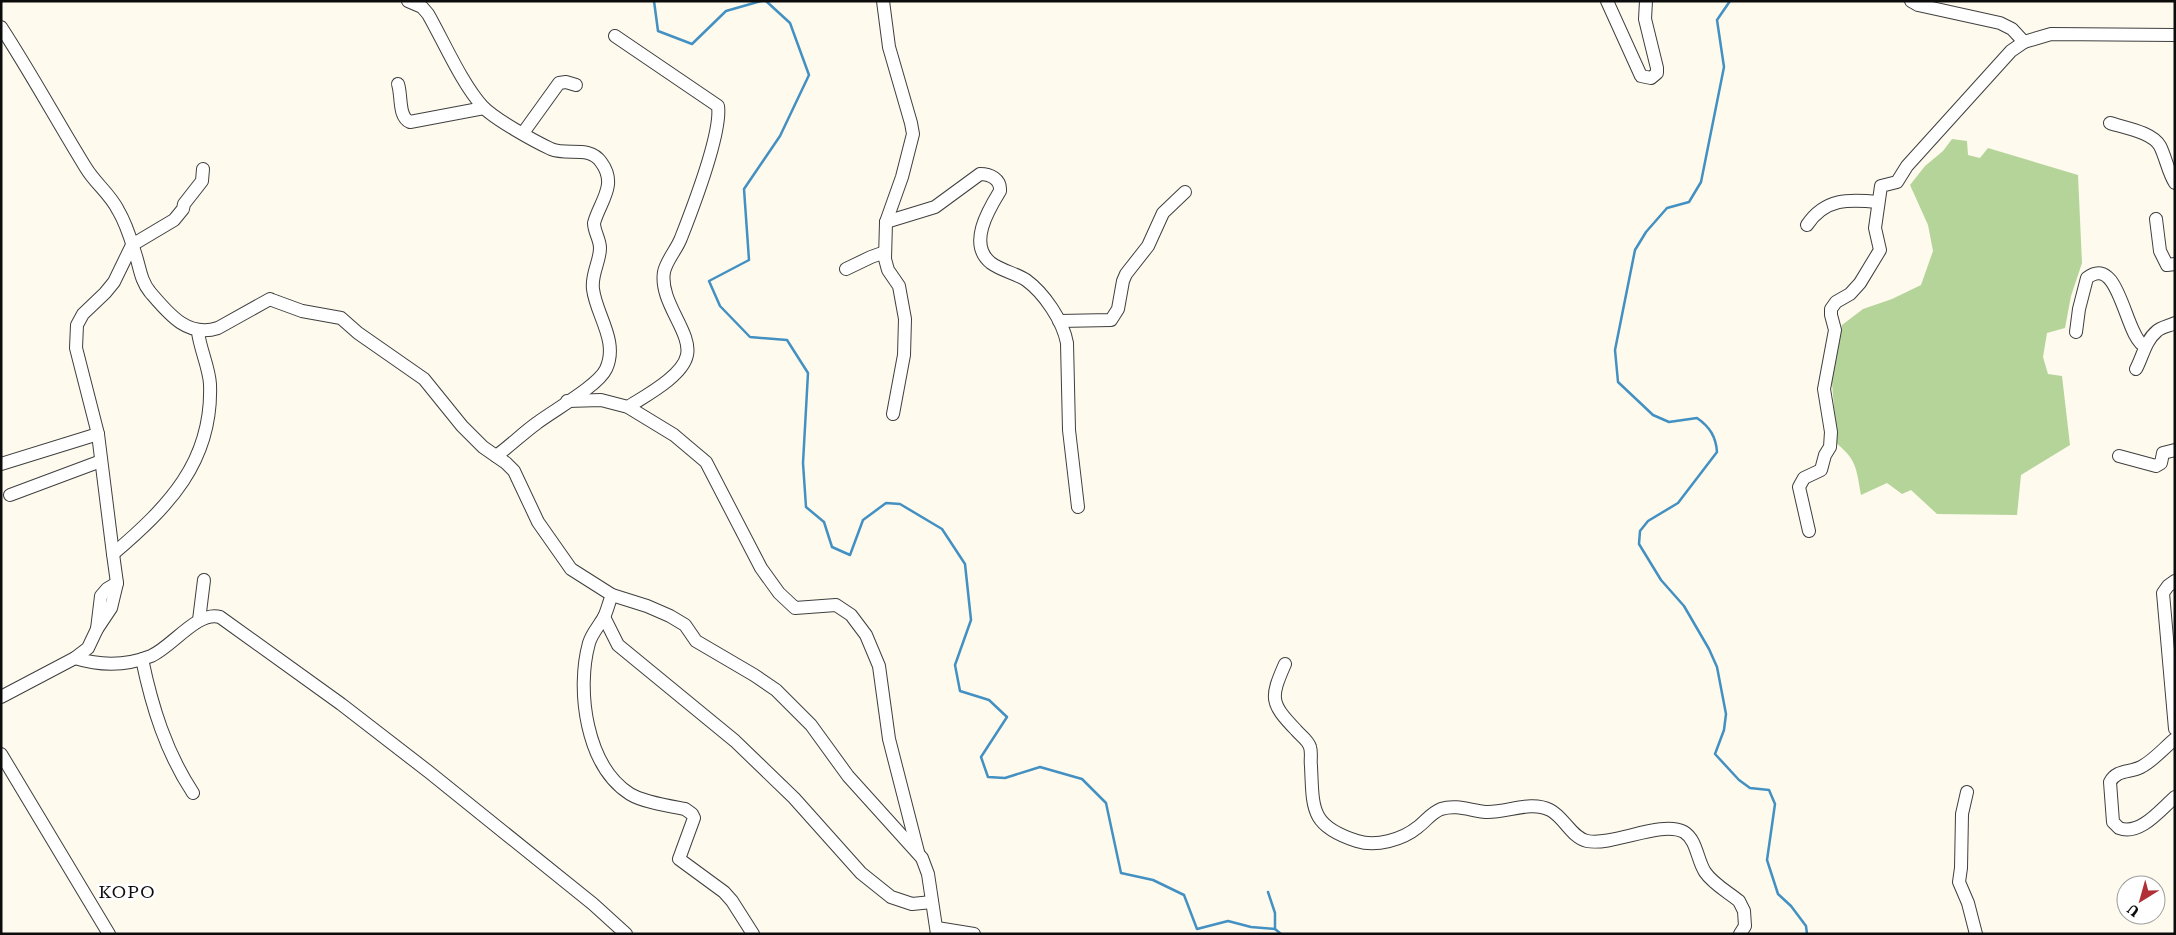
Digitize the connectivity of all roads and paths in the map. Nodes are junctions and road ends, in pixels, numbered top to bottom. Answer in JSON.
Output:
{"nodes":[{"id":1,"x":408,"y":1,"type":"edge"},
{"id":2,"x":883,"y":1,"type":"edge"},
{"id":3,"x":1607,"y":1,"type":"edge"},
{"id":4,"x":1646,"y":1,"type":"edge"},
{"id":5,"x":1911,"y":1,"type":"edge"},
{"id":6,"x":1,"y":27,"type":"edge"},
{"id":7,"x":2175,"y":35,"type":"edge"},
{"id":8,"x":615,"y":36,"type":"dead end"},
{"id":9,"x":2024,"y":42,"type":"junction"},
{"id":10,"x":398,"y":84,"type":"dead end"},
{"id":11,"x":576,"y":85,"type":"dead end"},
{"id":12,"x":484,"y":108,"type":"junction"},
{"id":13,"x":2110,"y":123,"type":"dead end"},
{"id":14,"x":523,"y":133,"type":"junction"},
{"id":15,"x":203,"y":169,"type":"dead end"},
{"id":16,"x":2175,"y":183,"type":"edge"},
{"id":17,"x":1185,"y":192,"type":"dead end"},
{"id":18,"x":1878,"y":202,"type":"junction"},
{"id":19,"x":2156,"y":219,"type":"dead end"},
{"id":20,"x":886,"y":222,"type":"junction"},
{"id":21,"x":1807,"y":225,"type":"dead end"},
{"id":22,"x":132,"y":245,"type":"junction"},
{"id":23,"x":885,"y":252,"type":"junction"},
{"id":24,"x":2175,"y":264,"type":"edge"},
{"id":25,"x":846,"y":269,"type":"dead end"},
{"id":26,"x":1059,"y":321,"type":"junction"},
{"id":27,"x":2175,"y":323,"type":"edge"},
{"id":28,"x":198,"y":332,"type":"junction"},
{"id":29,"x":2076,"y":332,"type":"dead end"},
{"id":30,"x":2145,"y":346,"type":"junction"},
{"id":31,"x":2136,"y":369,"type":"dead end"},
{"id":32,"x":568,"y":401,"type":"junction"},
{"id":33,"x":628,"y":407,"type":"junction"},
{"id":34,"x":893,"y":414,"type":"dead end"},
{"id":35,"x":98,"y":434,"type":"junction"},
{"id":36,"x":2175,"y":450,"type":"edge"},
{"id":37,"x":496,"y":456,"type":"junction"},
{"id":38,"x":2119,"y":456,"type":"dead end"},
{"id":39,"x":101,"y":461,"type":"junction"},
{"id":40,"x":1,"y":464,"type":"edge"},
{"id":41,"x":10,"y":495,"type":"dead end"},
{"id":42,"x":1078,"y":507,"type":"dead end"},
{"id":43,"x":1809,"y":531,"type":"dead end"},
{"id":44,"x":113,"y":554,"type":"junction"},
{"id":45,"x":204,"y":580,"type":"dead end"},
{"id":46,"x":2175,"y":582,"type":"edge"},
{"id":47,"x":612,"y":595,"type":"junction"},
{"id":48,"x":604,"y":617,"type":"junction"},
{"id":49,"x":200,"y":620,"type":"junction"},
{"id":50,"x":75,"y":658,"type":"junction"},
{"id":51,"x":142,"y":659,"type":"junction"},
{"id":52,"x":1285,"y":664,"type":"dead end"},
{"id":53,"x":1,"y":697,"type":"edge"},
{"id":54,"x":2175,"y":729,"type":"edge"},
{"id":55,"x":2175,"y":739,"type":"edge"},
{"id":56,"x":1,"y":754,"type":"edge"},
{"id":57,"x":1967,"y":792,"type":"dead end"},
{"id":58,"x":193,"y":793,"type":"dead end"},
{"id":59,"x":2175,"y":797,"type":"edge"},
{"id":60,"x":919,"y":854,"type":"junction"},
{"id":61,"x":932,"y":902,"type":"junction"},
{"id":62,"x":937,"y":931,"type":"edge"},
{"id":63,"x":109,"y":934,"type":"edge"},
{"id":64,"x":626,"y":934,"type":"edge"},
{"id":65,"x":753,"y":934,"type":"edge"},
{"id":66,"x":974,"y":934,"type":"edge"},
{"id":67,"x":1740,"y":934,"type":"edge"},
{"id":68,"x":1976,"y":934,"type":"edge"}],
"edges":[{"from":1,"to":12,"type":"street"},
{"from":2,"to":20,"type":"street"},
{"from":3,"to":4,"type":"street"},
{"from":5,"to":9,"type":"street"},
{"from":6,"to":22,"type":"street"},
{"from":7,"to":9,"type":"street"},
{"from":8,"to":33,"type":"street"},
{"from":9,"to":18,"type":"street"},
{"from":10,"to":12,"type":"street"},
{"from":11,"to":14,"type":"street"},
{"from":12,"to":14,"type":"street"},
{"from":13,"to":16,"type":"street"},
{"from":14,"to":32,"type":"street"},
{"from":15,"to":22,"type":"street"},
{"from":17,"to":26,"type":"street"},
{"from":18,"to":21,"type":"street"},
{"from":18,"to":43,"type":"street"},
{"from":19,"to":24,"type":"street"},
{"from":20,"to":23,"type":"street"},
{"from":20,"to":26,"type":"street"},
{"from":22,"to":28,"type":"street"},
{"from":22,"to":35,"type":"street"},
{"from":23,"to":25,"type":"street"},
{"from":23,"to":34,"type":"street"},
{"from":26,"to":42,"type":"street"},
{"from":27,"to":30,"type":"street"},
{"from":28,"to":37,"type":"street"},
{"from":28,"to":44,"type":"street"},
{"from":29,"to":30,"type":"street"},
{"from":30,"to":31,"type":"street"},
{"from":32,"to":33,"type":"street"},
{"from":32,"to":37,"type":"street"},
{"from":33,"to":60,"type":"street"},
{"from":35,"to":39,"type":"street"},
{"from":35,"to":40,"type":"street"},
{"from":36,"to":38,"type":"street"},
{"from":37,"to":47,"type":"street"},
{"from":39,"to":41,"type":"street"},
{"from":39,"to":44,"type":"street"},
{"from":44,"to":50,"type":"street"},
{"from":45,"to":49,"type":"street"},
{"from":46,"to":54,"type":"street"},
{"from":47,"to":48,"type":"street"},
{"from":47,"to":60,"type":"street"},
{"from":48,"to":61,"type":"street"},
{"from":48,"to":65,"type":"street"},
{"from":49,"to":51,"type":"street"},
{"from":49,"to":64,"type":"street"},
{"from":50,"to":51,"type":"street"},
{"from":50,"to":53,"type":"street"},
{"from":51,"to":58,"type":"street"},
{"from":52,"to":67,"type":"street"},
{"from":55,"to":59,"type":"street"},
{"from":56,"to":63,"type":"street"},
{"from":57,"to":68,"type":"street"},
{"from":60,"to":61,"type":"street"},
{"from":61,"to":62,"type":"street"},
{"from":62,"to":66,"type":"street"}]}
